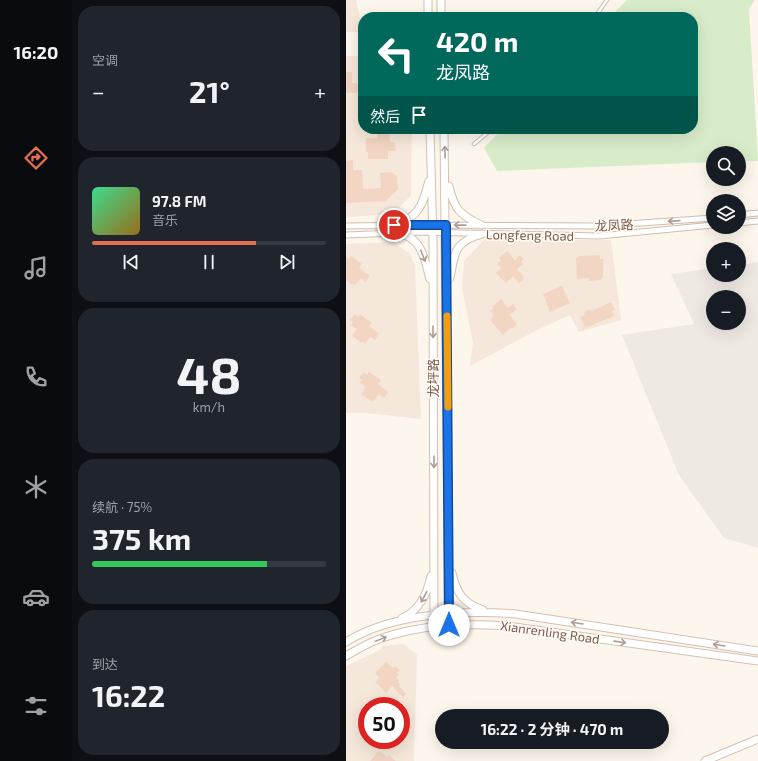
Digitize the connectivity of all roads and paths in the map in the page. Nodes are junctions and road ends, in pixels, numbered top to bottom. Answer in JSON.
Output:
{"nodes":[{"id":1,"x":428,"y":0,"type":"edge"},
{"id":2,"x":441,"y":0,"type":"edge"},
{"id":3,"x":607,"y":0,"type":"edge"},
{"id":4,"x":428,"y":12,"type":"edge"},
{"id":5,"x":441,"y":12,"type":"edge"},
{"id":6,"x":599,"y":12,"type":"edge"},
{"id":7,"x":430,"y":134,"type":"edge"},
{"id":8,"x":444,"y":134,"type":"edge"},
{"id":9,"x":486,"y":134,"type":"edge"},
{"id":10,"x":474,"y":144,"type":"dead end"},
{"id":11,"x":445,"y":171,"type":"junction"},
{"id":12,"x":431,"y":173,"type":"junction"},
{"id":13,"x":758,"y":213,"type":"edge"},
{"id":14,"x":746,"y":214,"type":"edge"},
{"id":15,"x":706,"y":218,"type":"edge"},
{"id":16,"x":758,"y":220,"type":"edge"},
{"id":17,"x":746,"y":222,"type":"edge"},
{"id":18,"x":394,"y":225,"type":"junction"},
{"id":19,"x":432,"y":225,"type":"junction"},
{"id":20,"x":446,"y":225,"type":"junction"},
{"id":21,"x":481,"y":225,"type":"junction"},
{"id":22,"x":346,"y":226,"type":"edge"},
{"id":23,"x":706,"y":227,"type":"edge"},
{"id":24,"x":396,"y":233,"type":"junction"},
{"id":25,"x":433,"y":233,"type":"junction"},
{"id":26,"x":446,"y":233,"type":"junction"},
{"id":27,"x":482,"y":234,"type":"junction"},
{"id":28,"x":346,"y":235,"type":"edge"},
{"id":29,"x":447,"y":292,"type":"junction"},
{"id":30,"x":433,"y":293,"type":"junction"},
{"id":31,"x":434,"y":560,"type":"junction"},
{"id":32,"x":449,"y":560,"type":"junction"},
{"id":33,"x":487,"y":612,"type":"junction"},
{"id":34,"x":449,"y":614,"type":"junction"},
{"id":35,"x":434,"y":615,"type":"junction"},
{"id":36,"x":387,"y":625,"type":"junction"},
{"id":37,"x":449,"y":625,"type":"junction"},
{"id":38,"x":434,"y":626,"type":"junction"},
{"id":39,"x":346,"y":642,"type":"edge"},
{"id":40,"x":758,"y":651,"type":"edge"},
{"id":41,"x":346,"y":656,"type":"edge"},
{"id":42,"x":758,"y":661,"type":"edge"},
{"id":43,"x":758,"y":739,"type":"edge"},
{"id":44,"x":705,"y":761,"type":"edge"}],
"edges":[{"from":1,"to":4,"type":"main road"},
{"from":2,"to":5,"type":"main road"},
{"from":3,"to":6,"type":"lane"},
{"from":7,"to":12,"type":"main road","name":"龙坪路"},
{"from":11,"to":8,"type":"main road","name":"龙坪路","one_way":true},
{"from":9,"to":10,"type":"lane"},
{"from":11,"to":20,"type":"main road","name":"龙坪路"},
{"from":11,"to":21,"type":"main road"},
{"from":12,"to":18,"type":"main road"},
{"from":12,"to":19,"type":"main road","name":"龙坪路"},
{"from":13,"to":14,"type":"street"},
{"from":15,"to":21,"type":"street","name":"龙凤路","one_way":true},
{"from":16,"to":17,"type":"street"},
{"from":18,"to":19,"type":"street","name":"龙凤路"},
{"from":18,"to":22,"type":"street","name":"龙凤路"},
{"from":19,"to":20,"type":"street","name":"龙凤路"},
{"from":19,"to":25,"type":"main road","name":"龙坪路"},
{"from":21,"to":20,"type":"street","name":"龙凤路","one_way":true},
{"from":20,"to":26,"type":"main road","name":"龙坪路"},
{"from":23,"to":27,"type":"street","name":"Longfeng Road"},
{"from":24,"to":25,"type":"street","name":"Longfeng Road"},
{"from":24,"to":28,"type":"street","name":"Longfeng Road"},
{"from":24,"to":30,"type":"main road","one_way":true},
{"from":25,"to":26,"type":"street","name":"Longfeng Road"},
{"from":25,"to":30,"type":"main road","name":"龙坪路"},
{"from":26,"to":27,"type":"street","name":"Longfeng Road"},
{"from":26,"to":29,"type":"main road","name":"龙坪路"},
{"from":27,"to":29,"type":"main road"},
{"from":29,"to":32,"type":"main road","name":"龙坪路"},
{"from":30,"to":31,"type":"main road","name":"龙坪路","one_way":true},
{"from":31,"to":35,"type":"main road","name":"龙坪路"},
{"from":31,"to":36,"type":"main road","one_way":true},
{"from":32,"to":33,"type":"main road"},
{"from":32,"to":34,"type":"main road","name":"龙坪路"},
{"from":33,"to":34,"type":"main road","name":"Xianrenling Road"},
{"from":40,"to":33,"type":"main road","name":"Xianrenling Road","one_way":true},
{"from":34,"to":35,"type":"main road","name":"Xianrenling Road"},
{"from":34,"to":37,"type":"main road","name":"龙坪路"},
{"from":35,"to":36,"type":"main road","name":"Xianrenling Road"},
{"from":35,"to":38,"type":"main road","name":"龙坪路"},
{"from":36,"to":39,"type":"main road","name":"Xianrenling Road"},
{"from":37,"to":38,"type":"main road","name":"Xianrenling Road"},
{"from":37,"to":42,"type":"main road","name":"Xianrenling Road","one_way":true},
{"from":41,"to":38,"type":"main road","name":"Xianrenling Road","one_way":true},
{"from":43,"to":44,"type":"main road"}]}
